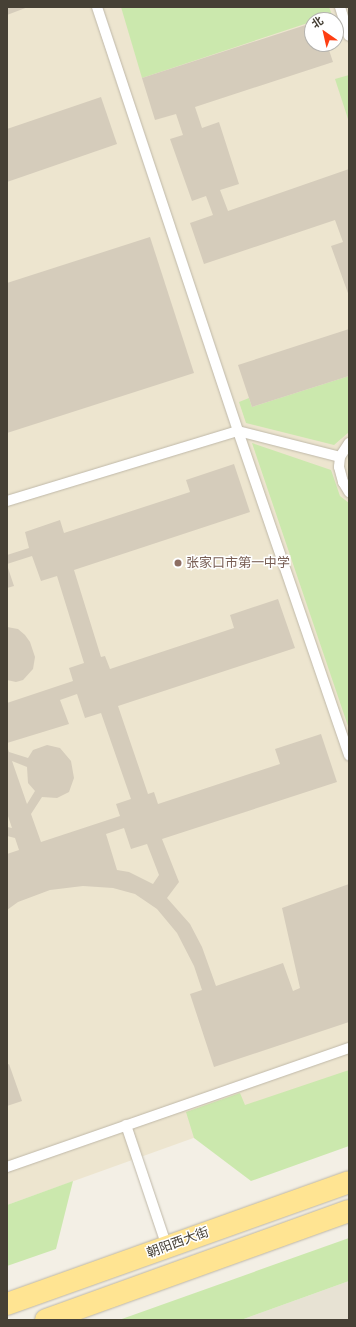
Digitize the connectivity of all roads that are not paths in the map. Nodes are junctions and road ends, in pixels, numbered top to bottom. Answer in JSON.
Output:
{"nodes":[{"id":1,"x":97,"y":7,"type":"edge"},
{"id":2,"x":340,"y":7,"type":"edge"},
{"id":3,"x":349,"y":36,"type":"edge"},
{"id":4,"x":238,"y":432,"type":"junction"},
{"id":5,"x":349,"y":443,"type":"edge"},
{"id":6,"x":340,"y":456,"type":"junction"},
{"id":7,"x":349,"y":492,"type":"edge"},
{"id":8,"x":7,"y":502,"type":"edge"},
{"id":9,"x":349,"y":756,"type":"edge"},
{"id":10,"x":349,"y":1048,"type":"edge"},
{"id":11,"x":126,"y":1125,"type":"junction"},
{"id":12,"x":7,"y":1167,"type":"edge"},
{"id":13,"x":349,"y":1182,"type":"edge"},
{"id":14,"x":349,"y":1211,"type":"edge"},
{"id":15,"x":167,"y":1247,"type":"junction"},
{"id":16,"x":7,"y":1304,"type":"edge"},
{"id":17,"x":46,"y":1320,"type":"edge"}],
"edges":[{"from":1,"to":4,"type":"lane"},
{"from":2,"to":3,"type":"lane"},
{"from":4,"to":6,"type":"lane"},
{"from":4,"to":8,"type":"lane"},
{"from":4,"to":9,"type":"lane"},
{"from":5,"to":6,"type":"lane"},
{"from":6,"to":7,"type":"lane"},
{"from":10,"to":11,"type":"lane"},
{"from":11,"to":12,"type":"lane"},
{"from":11,"to":15,"type":"lane"},
{"from":13,"to":15,"type":"main road","name":"朝阳西大街"},
{"from":14,"to":17,"type":"main road"},
{"from":15,"to":16,"type":"main road","name":"朝阳西大街"}]}
